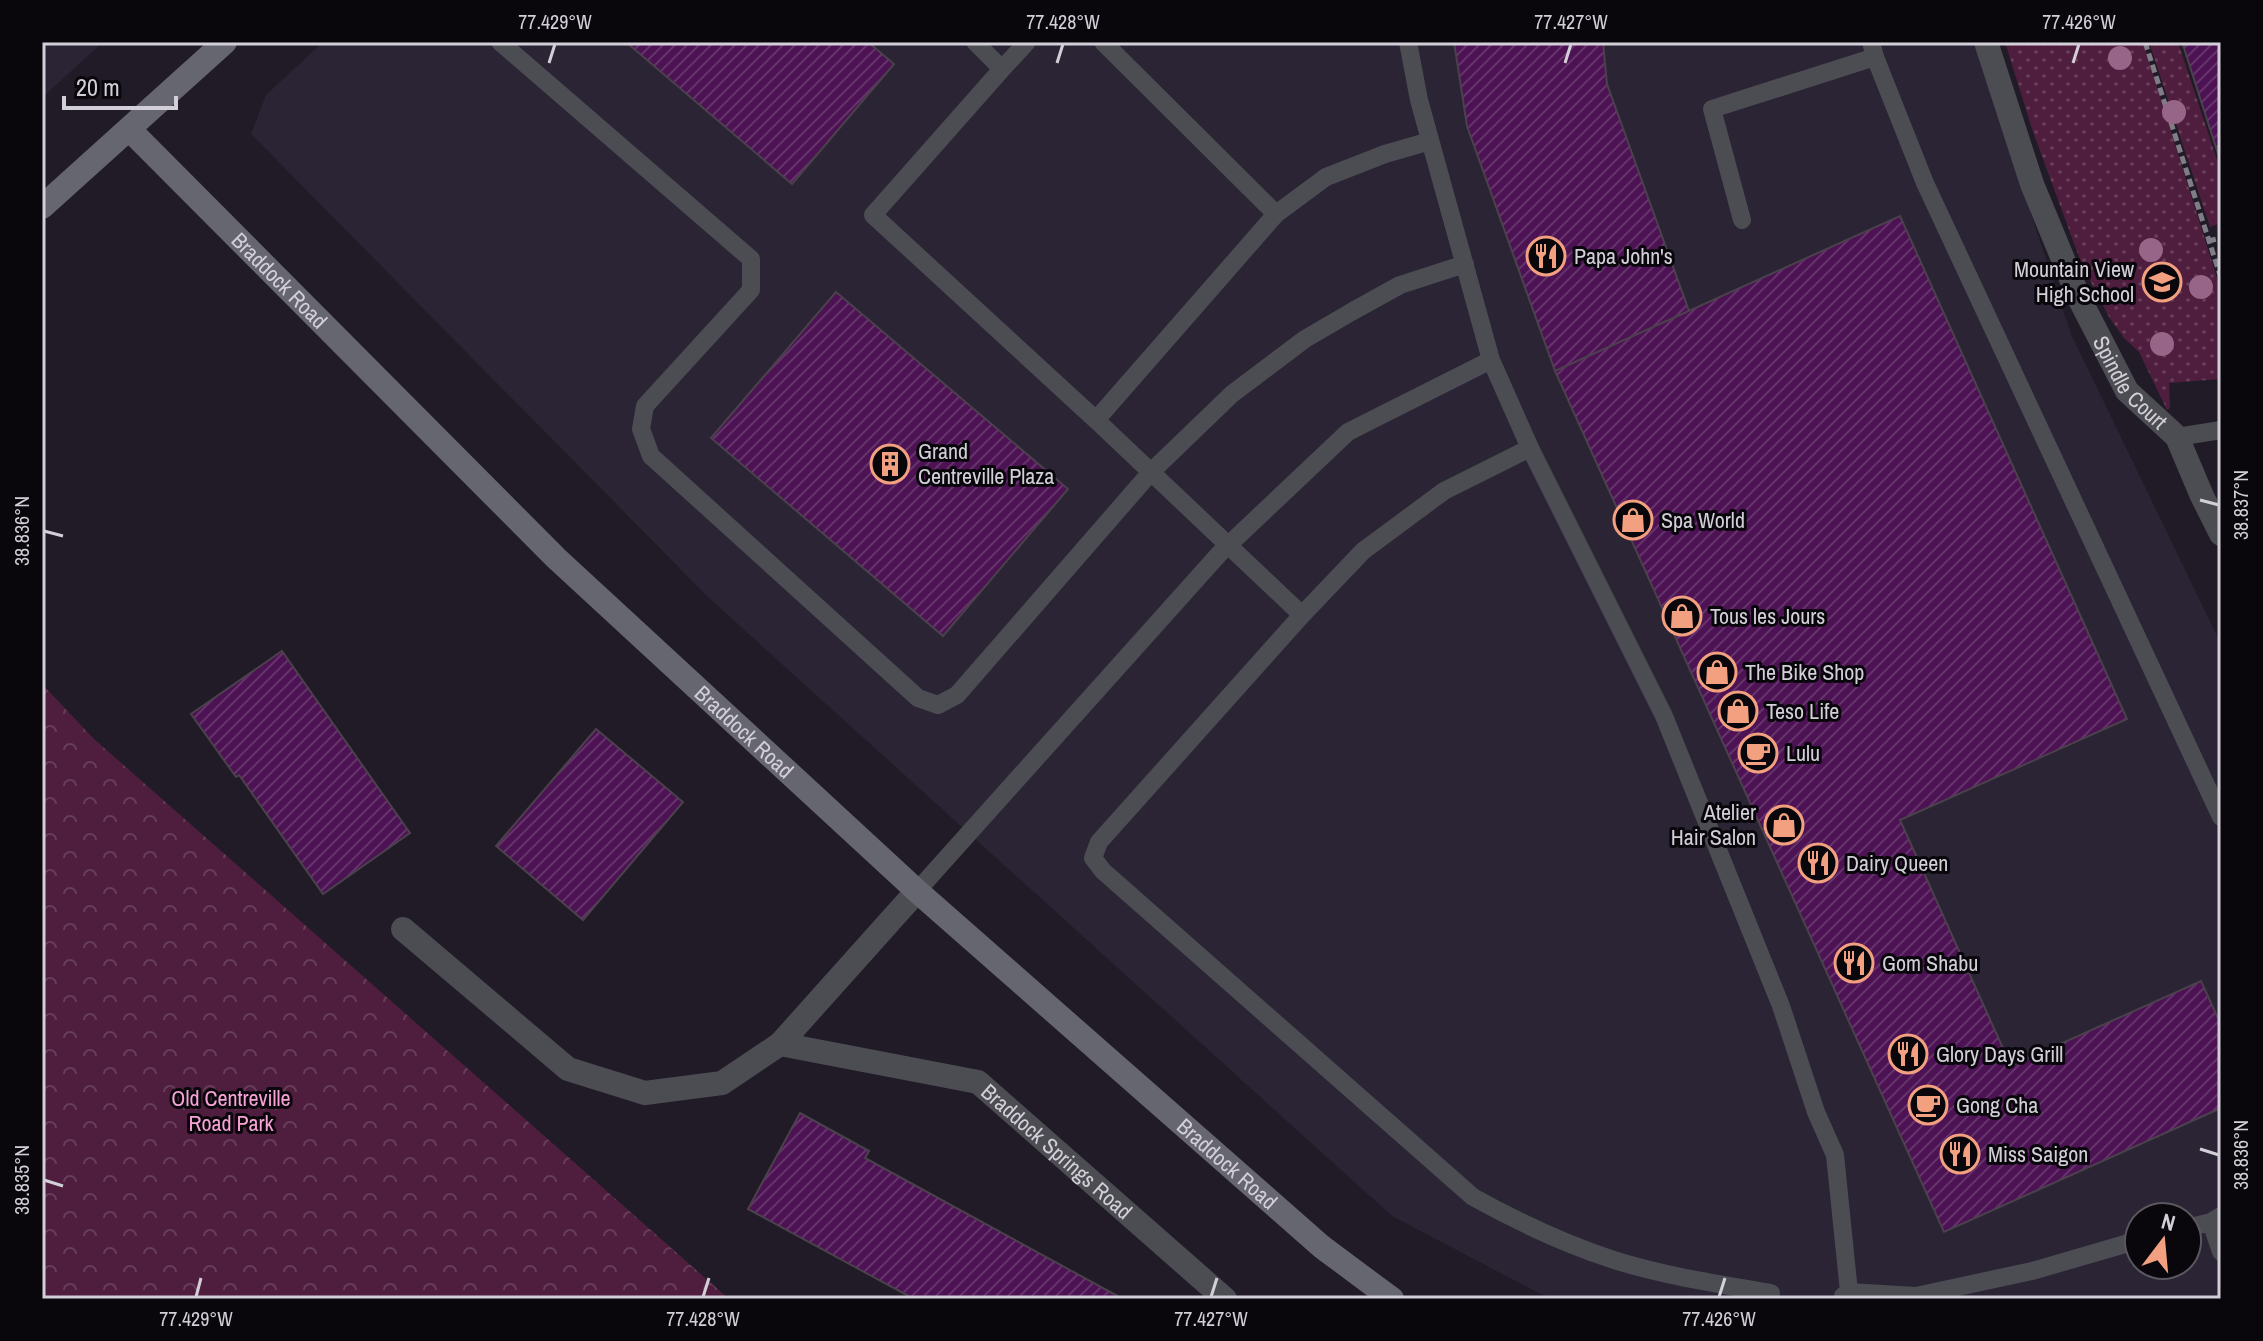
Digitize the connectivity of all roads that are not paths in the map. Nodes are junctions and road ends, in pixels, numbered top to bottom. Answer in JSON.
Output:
{"nodes":[{"id":1,"x":225,"y":42,"type":"edge"},
{"id":2,"x":500,"y":42,"type":"edge"},
{"id":3,"x":975,"y":42,"type":"edge"},
{"id":4,"x":1027,"y":42,"type":"edge"},
{"id":5,"x":1103,"y":42,"type":"edge"},
{"id":6,"x":1408,"y":42,"type":"edge"},
{"id":7,"x":1986,"y":42,"type":"edge"},
{"id":8,"x":1873,"y":50,"type":"edge"},
{"id":9,"x":1002,"y":69,"type":"junction"},
{"id":10,"x":130,"y":130,"type":"junction"},
{"id":11,"x":1430,"y":141,"type":"junction"},
{"id":12,"x":42,"y":207,"type":"edge"},
{"id":13,"x":1276,"y":214,"type":"junction"},
{"id":14,"x":1742,"y":220,"type":"dead end"},
{"id":15,"x":1465,"y":264,"type":"junction"},
{"id":16,"x":1491,"y":360,"type":"junction"},
{"id":17,"x":1096,"y":420,"type":"junction"},
{"id":18,"x":2221,"y":430,"type":"edge"},
{"id":19,"x":2177,"y":437,"type":"junction"},
{"id":20,"x":1530,"y":448,"type":"junction"},
{"id":21,"x":1151,"y":472,"type":"junction"},
{"id":22,"x":2221,"y":534,"type":"edge"},
{"id":23,"x":1229,"y":545,"type":"junction"},
{"id":24,"x":1302,"y":615,"type":"junction"},
{"id":25,"x":2221,"y":817,"type":"edge"},
{"id":26,"x":917,"y":891,"type":"junction"},
{"id":27,"x":403,"y":929,"type":"dead end"},
{"id":28,"x":780,"y":1044,"type":"junction"},
{"id":29,"x":2216,"y":1219,"type":"edge"},
{"id":30,"x":2123,"y":1245,"type":"edge"},
{"id":31,"x":2221,"y":1252,"type":"edge"},
{"id":32,"x":1771,"y":1293,"type":"dead end"},
{"id":33,"x":1847,"y":1297,"type":"edge"},
{"id":34,"x":1225,"y":1299,"type":"edge"},
{"id":35,"x":1392,"y":1299,"type":"edge"}],
"edges":[{"from":1,"to":10,"type":"street"},
{"from":2,"to":21,"type":"lane"},
{"from":3,"to":9,"type":"lane"},
{"from":4,"to":9,"type":"lane"},
{"from":5,"to":13,"type":"lane"},
{"from":6,"to":11,"type":"lane"},
{"from":7,"to":19,"type":"street","name":"Spindle Court"},
{"from":8,"to":14,"type":"lane"},
{"from":8,"to":25,"type":"lane"},
{"from":9,"to":17,"type":"lane"},
{"from":10,"to":12,"type":"street"},
{"from":10,"to":26,"type":"street","name":"Braddock Road"},
{"from":11,"to":13,"type":"lane"},
{"from":11,"to":15,"type":"lane"},
{"from":13,"to":17,"type":"lane"},
{"from":15,"to":16,"type":"lane"},
{"from":15,"to":21,"type":"lane"},
{"from":16,"to":20,"type":"lane"},
{"from":16,"to":23,"type":"lane"},
{"from":17,"to":21,"type":"lane"},
{"from":18,"to":19,"type":"lane"},
{"from":19,"to":22,"type":"street","name":"Spindle Court"},
{"from":20,"to":24,"type":"lane"},
{"from":20,"to":33,"type":"lane"},
{"from":21,"to":23,"type":"lane"},
{"from":23,"to":24,"type":"lane"},
{"from":23,"to":26,"type":"lane"},
{"from":24,"to":32,"type":"lane"},
{"from":26,"to":28,"type":"street"},
{"from":26,"to":35,"type":"street","name":"Braddock Road"},
{"from":27,"to":28,"type":"street"},
{"from":28,"to":34,"type":"street","name":"Braddock Springs Road"},
{"from":29,"to":31,"type":"lane"},
{"from":30,"to":33,"type":"lane"}]}
